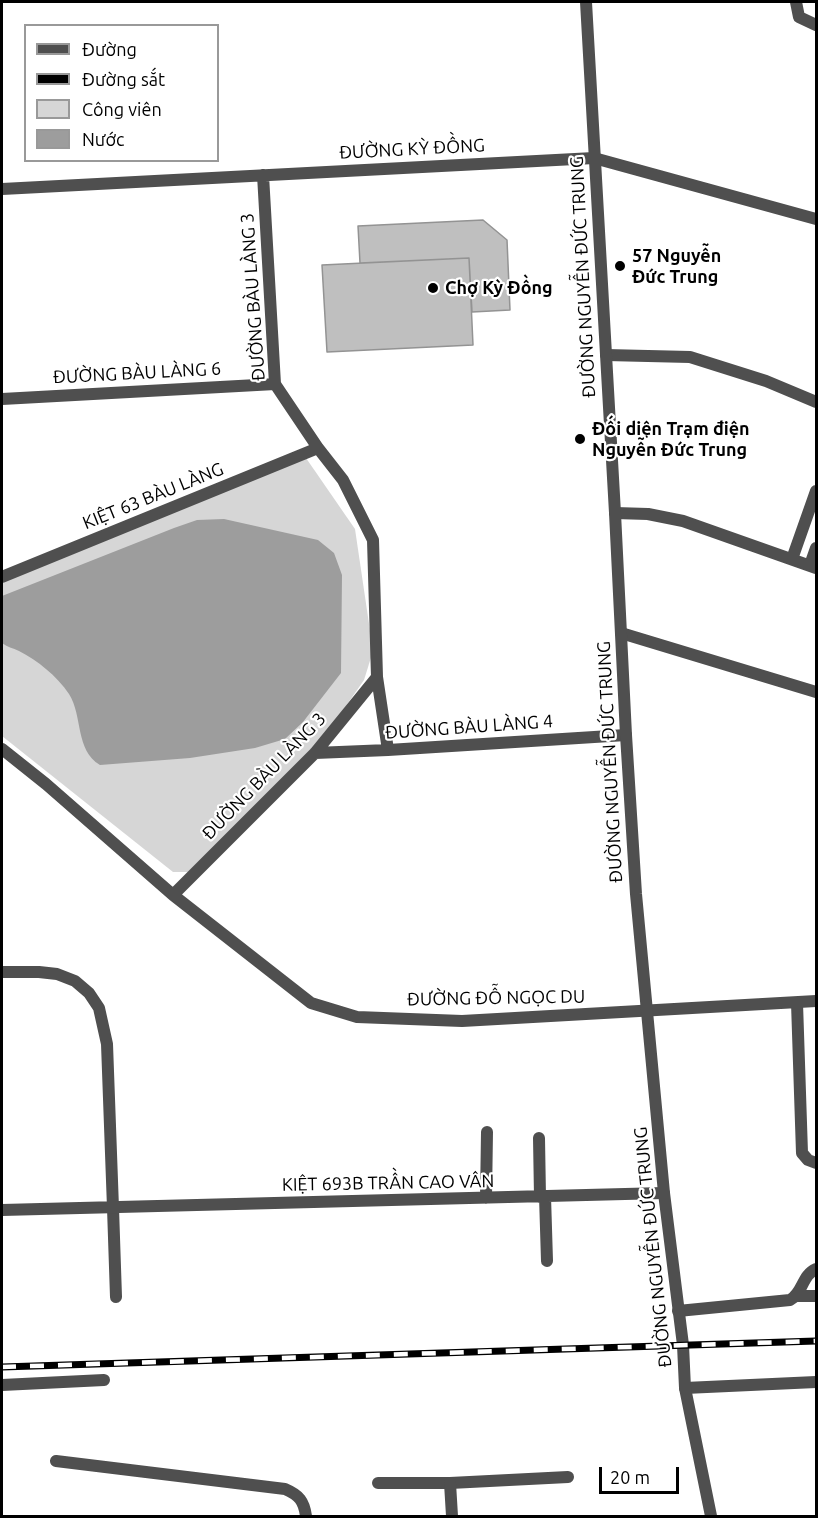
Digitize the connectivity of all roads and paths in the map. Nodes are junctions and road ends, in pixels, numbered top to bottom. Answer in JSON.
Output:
{"nodes":[{"id":1,"x":586,"y":2,"type":"edge"},
{"id":2,"x":796,"y":2,"type":"edge"},
{"id":3,"x":816,"y":25,"type":"edge"},
{"id":4,"x":594,"y":158,"type":"junction"},
{"id":5,"x":263,"y":175,"type":"junction"},
{"id":6,"x":2,"y":189,"type":"edge"},
{"id":7,"x":816,"y":219,"type":"edge"},
{"id":8,"x":606,"y":355,"type":"junction"},
{"id":9,"x":275,"y":384,"type":"junction"},
{"id":10,"x":2,"y":399,"type":"edge"},
{"id":11,"x":816,"y":402,"type":"edge"},
{"id":12,"x":318,"y":448,"type":"junction"},
{"id":13,"x":816,"y":491,"type":"edge"},
{"id":14,"x":615,"y":513,"type":"junction"},
{"id":15,"x":816,"y":548,"type":"edge"},
{"id":16,"x":792,"y":559,"type":"junction"},
{"id":17,"x":813,"y":566,"type":"edge"},
{"id":18,"x":2,"y":577,"type":"edge"},
{"id":19,"x":621,"y":633,"type":"junction"},
{"id":20,"x":377,"y":677,"type":"junction"},
{"id":21,"x":816,"y":693,"type":"edge"},
{"id":22,"x":626,"y":735,"type":"junction"},
{"id":23,"x":2,"y":749,"type":"edge"},
{"id":24,"x":388,"y":750,"type":"junction"},
{"id":25,"x":315,"y":753,"type":"junction"},
{"id":26,"x":173,"y":895,"type":"junction"},
{"id":27,"x":2,"y":972,"type":"edge"},
{"id":28,"x":816,"y":1001,"type":"edge"},
{"id":29,"x":797,"y":1003,"type":"junction"},
{"id":30,"x":648,"y":1011,"type":"junction"},
{"id":31,"x":487,"y":1132,"type":"dead end"},
{"id":32,"x":539,"y":1138,"type":"dead end"},
{"id":33,"x":816,"y":1163,"type":"edge"},
{"id":34,"x":664,"y":1193,"type":"junction"},
{"id":35,"x":542,"y":1197,"type":"junction"},
{"id":36,"x":486,"y":1198,"type":"junction"},
{"id":37,"x":113,"y":1208,"type":"junction"},
{"id":38,"x":2,"y":1210,"type":"edge"},
{"id":39,"x":547,"y":1261,"type":"dead end"},
{"id":40,"x":816,"y":1269,"type":"edge"},
{"id":41,"x":796,"y":1296,"type":"junction"},
{"id":42,"x":816,"y":1296,"type":"edge"},
{"id":43,"x":116,"y":1297,"type":"dead end"},
{"id":44,"x":678,"y":1311,"type":"junction"},
{"id":45,"x":104,"y":1380,"type":"dead end"},
{"id":46,"x":816,"y":1382,"type":"edge"},
{"id":47,"x":2,"y":1385,"type":"edge"},
{"id":48,"x":686,"y":1388,"type":"junction"},
{"id":49,"x":56,"y":1461,"type":"dead end"},
{"id":50,"x":568,"y":1477,"type":"dead end"},
{"id":51,"x":450,"y":1483,"type":"junction"},
{"id":52,"x":378,"y":1484,"type":"dead end"},
{"id":53,"x":306,"y":1516,"type":"edge"},
{"id":54,"x":452,"y":1516,"type":"edge"},
{"id":55,"x":711,"y":1516,"type":"edge"}],
"edges":[{"from":1,"to":4,"type":"street","name":"ĐƯỜNG NGUYỄN ĐỨC TRUNG"},
{"from":2,"to":3,"type":"street"},
{"from":4,"to":5,"type":"street","name":"ĐƯỜNG KỲ ĐỒNG"},
{"from":4,"to":7,"type":"street","name":"ĐƯỜNG KỲ ĐỒNG"},
{"from":4,"to":8,"type":"street","name":"ĐƯỜNG NGUYỄN ĐỨC TRUNG"},
{"from":5,"to":6,"type":"street","name":"ĐƯỜNG KỲ ĐỒNG"},
{"from":5,"to":9,"type":"street","name":"ĐƯỜNG BÀU LÀNG 3"},
{"from":8,"to":11,"type":"street"},
{"from":8,"to":14,"type":"street","name":"ĐƯỜNG NGUYỄN ĐỨC TRUNG"},
{"from":9,"to":10,"type":"street","name":"ĐƯỜNG BÀU LÀNG 6"},
{"from":9,"to":12,"type":"street","name":"ĐƯỜNG BÀU LÀNG 3"},
{"from":12,"to":18,"type":"street","name":"KIỆT 63 BÀU LÀNG"},
{"from":12,"to":20,"type":"street","name":"ĐƯỜNG BÀU LÀNG 3"},
{"from":13,"to":16,"type":"street"},
{"from":14,"to":16,"type":"street"},
{"from":14,"to":19,"type":"street","name":"ĐƯỜNG NGUYỄN ĐỨC TRUNG"},
{"from":15,"to":17,"type":"street"},
{"from":16,"to":17,"type":"street"},
{"from":19,"to":21,"type":"street"},
{"from":19,"to":22,"type":"street","name":"ĐƯỜNG NGUYỄN ĐỨC TRUNG"},
{"from":20,"to":24,"type":"street","name":"ĐƯỜNG BÀU LÀNG 3"},
{"from":20,"to":25,"type":"street","name":"ĐƯỜNG BÀU LÀNG 3"},
{"from":22,"to":24,"type":"street","name":"ĐƯỜNG BÀU LÀNG 4"},
{"from":22,"to":30,"type":"street","name":"ĐƯỜNG NGUYỄN ĐỨC TRUNG"},
{"from":23,"to":26,"type":"street","name":"ĐƯỜNG ĐỖ NGỌC DU"},
{"from":24,"to":25,"type":"street","name":"ĐƯỜNG BÀU LÀNG 4"},
{"from":25,"to":26,"type":"street","name":"ĐƯỜNG BÀU LÀNG 3"},
{"from":26,"to":30,"type":"street","name":"ĐƯỜNG ĐỖ NGỌC DU"},
{"from":27,"to":37,"type":"street"},
{"from":28,"to":29,"type":"street","name":"ĐƯỜNG ĐỖ NGỌC DU"},
{"from":29,"to":30,"type":"street","name":"ĐƯỜNG ĐỖ NGỌC DU"},
{"from":29,"to":33,"type":"street"},
{"from":30,"to":34,"type":"street","name":"ĐƯỜNG NGUYỄN ĐỨC TRUNG"},
{"from":31,"to":36,"type":"street"},
{"from":32,"to":35,"type":"street"},
{"from":34,"to":35,"type":"street","name":"KIỆT 693B TRẦN CAO VÂN"},
{"from":34,"to":44,"type":"street","name":"ĐƯỜNG NGUYỄN ĐỨC TRUNG"},
{"from":35,"to":36,"type":"street","name":"KIỆT 693B TRẦN CAO VÂN"},
{"from":35,"to":39,"type":"street"},
{"from":36,"to":37,"type":"street","name":"KIỆT 693B TRẦN CAO VÂN"},
{"from":37,"to":38,"type":"street","name":"KIỆT 693B TRẦN CAO VÂN"},
{"from":37,"to":43,"type":"street"},
{"from":40,"to":41,"type":"street"},
{"from":41,"to":42,"type":"street"},
{"from":41,"to":44,"type":"street"},
{"from":44,"to":48,"type":"street","name":"ĐƯỜNG NGUYỄN ĐỨC TRUNG"},
{"from":45,"to":47,"type":"street"},
{"from":46,"to":48,"type":"street"},
{"from":48,"to":55,"type":"street","name":"ĐƯỜNG NGUYỄN ĐỨC TRUNG"},
{"from":49,"to":53,"type":"street"},
{"from":50,"to":51,"type":"street"},
{"from":51,"to":52,"type":"street"},
{"from":51,"to":54,"type":"street"}]}
